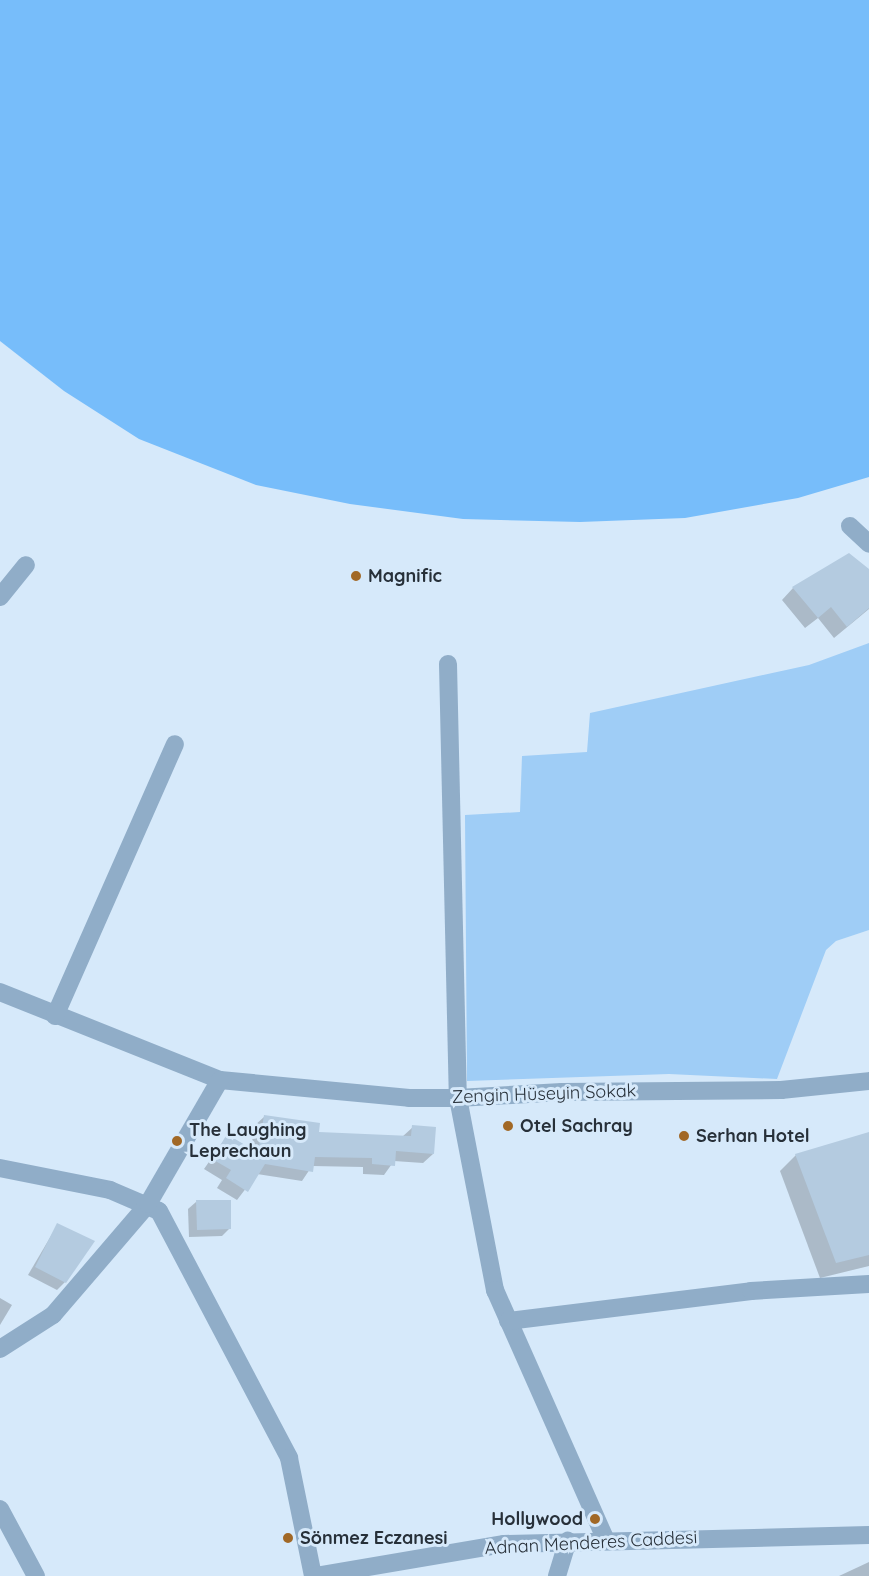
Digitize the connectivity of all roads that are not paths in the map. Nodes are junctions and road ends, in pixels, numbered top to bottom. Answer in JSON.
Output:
{"nodes":[{"id":1,"x":850,"y":526,"type":"dead end"},
{"id":2,"x":869,"y":544,"type":"edge"},
{"id":3,"x":26,"y":565,"type":"dead end"},
{"id":4,"x":0,"y":597,"type":"edge"},
{"id":5,"x":448,"y":664,"type":"dead end"},
{"id":6,"x":175,"y":744,"type":"dead end"},
{"id":7,"x":0,"y":992,"type":"edge"},
{"id":8,"x":56,"y":1016,"type":"junction"},
{"id":9,"x":220,"y":1080,"type":"junction"},
{"id":10,"x":869,"y":1082,"type":"edge"},
{"id":11,"x":458,"y":1098,"type":"junction"},
{"id":12,"x":0,"y":1168,"type":"edge"},
{"id":13,"x":147,"y":1204,"type":"junction"},
{"id":14,"x":869,"y":1284,"type":"edge"},
{"id":15,"x":508,"y":1321,"type":"junction"},
{"id":16,"x":0,"y":1349,"type":"edge"},
{"id":17,"x":0,"y":1509,"type":"edge"},
{"id":18,"x":869,"y":1535,"type":"edge"},
{"id":19,"x":606,"y":1540,"type":"junction"},
{"id":20,"x":568,"y":1541,"type":"junction"},
{"id":21,"x":36,"y":1576,"type":"edge"},
{"id":22,"x":314,"y":1576,"type":"edge"},
{"id":23,"x":557,"y":1576,"type":"edge"}],
"edges":[{"from":1,"to":2,"type":"street"},
{"from":3,"to":4,"type":"street"},
{"from":5,"to":11,"type":"street"},
{"from":6,"to":8,"type":"street"},
{"from":7,"to":8,"type":"street","name":"Zengin Hüseyin Sokak"},
{"from":8,"to":9,"type":"street","name":"Zengin Hüseyin Sokak"},
{"from":9,"to":11,"type":"street","name":"Zengin Hüseyin Sokak"},
{"from":9,"to":13,"type":"street"},
{"from":10,"to":11,"type":"street","name":"Zengin Hüseyin Sokak"},
{"from":11,"to":15,"type":"street"},
{"from":12,"to":13,"type":"street"},
{"from":13,"to":16,"type":"street"},
{"from":13,"to":22,"type":"street"},
{"from":14,"to":15,"type":"street"},
{"from":15,"to":19,"type":"street"},
{"from":17,"to":21,"type":"street"},
{"from":18,"to":19,"type":"street","name":"Adnan Menderes Caddesi"},
{"from":19,"to":20,"type":"street","name":"Adnan Menderes Caddesi"},
{"from":20,"to":22,"type":"street","name":"Adnan Menderes Caddesi"},
{"from":20,"to":23,"type":"street"}]}
